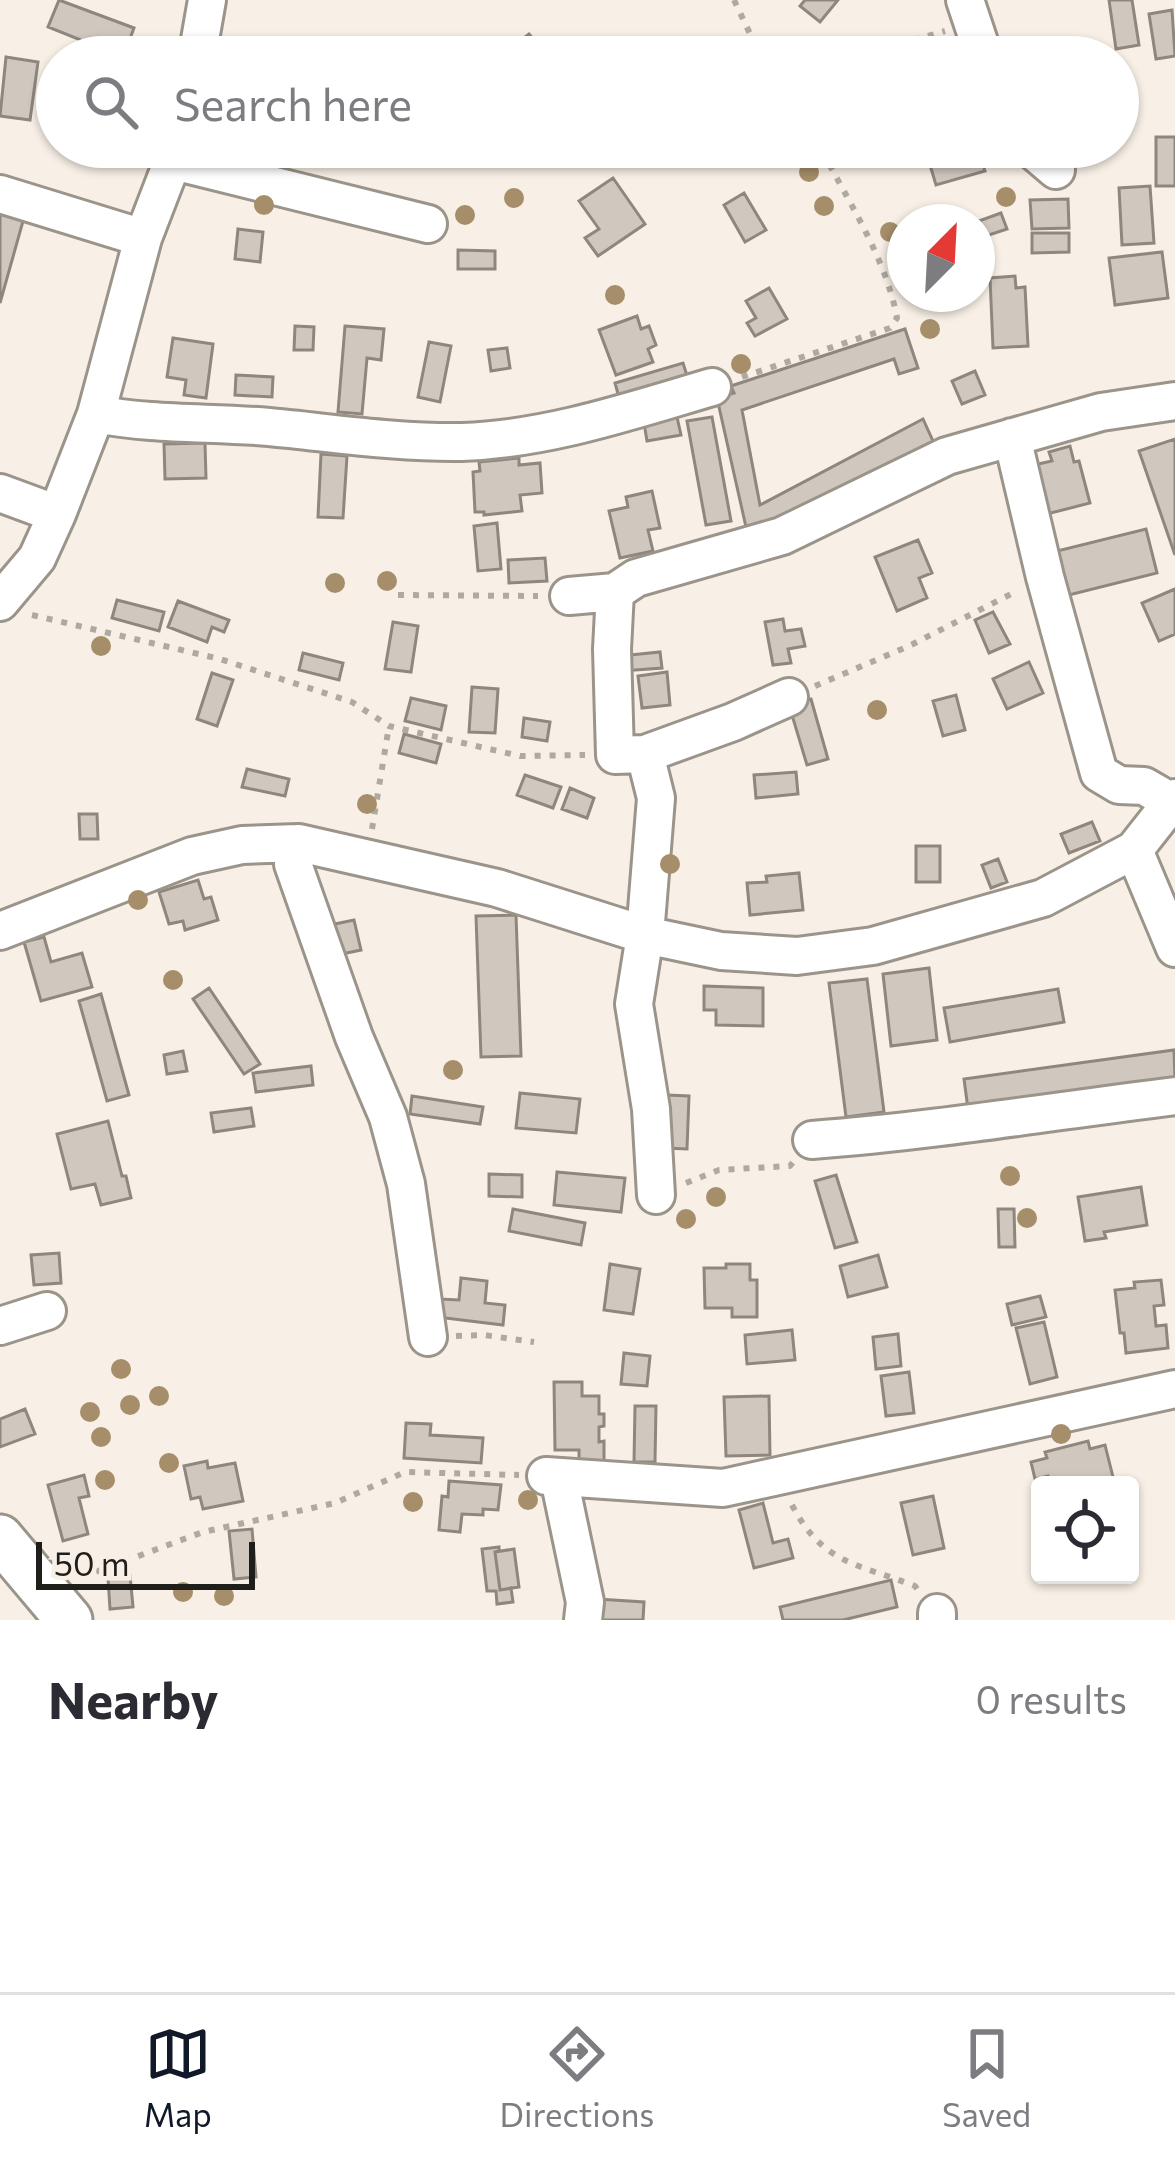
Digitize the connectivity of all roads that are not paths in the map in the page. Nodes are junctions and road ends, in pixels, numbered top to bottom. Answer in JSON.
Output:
{"nodes":[{"id":1,"x":207,"y":0,"type":"edge"},
{"id":2,"x":200,"y":36,"type":"edge"},
{"id":3,"x":170,"y":168,"type":"edge"},
{"id":4,"x":226,"y":168,"type":"edge"},
{"id":5,"x":0,"y":194,"type":"edge"},
{"id":6,"x":428,"y":224,"type":"dead end"},
{"id":7,"x":143,"y":238,"type":"junction"},
{"id":8,"x":712,"y":387,"type":"road end"},
{"id":9,"x":1175,"y":401,"type":"edge"},
{"id":10,"x":96,"y":414,"type":"junction"},
{"id":11,"x":1012,"y":437,"type":"junction"},
{"id":12,"x":0,"y":493,"type":"edge"},
{"id":13,"x":57,"y":514,"type":"junction"},
{"id":14,"x":616,"y":592,"type":"junction"},
{"id":15,"x":569,"y":596,"type":"road end"},
{"id":16,"x":8,"y":606,"type":"edge"},
{"id":17,"x":789,"y":697,"type":"road end"},
{"id":18,"x":630,"y":755,"type":"junction"},
{"id":19,"x":1173,"y":800,"type":"edge"},
{"id":20,"x":298,"y":843,"type":"junction"},
{"id":21,"x":1134,"y":850,"type":"junction"},
{"id":22,"x":0,"y":931,"type":"edge"},
{"id":23,"x":645,"y":935,"type":"junction"},
{"id":24,"x":1175,"y":948,"type":"edge"},
{"id":25,"x":1175,"y":1096,"type":"edge"},
{"id":26,"x":812,"y":1140,"type":"road end"},
{"id":27,"x":656,"y":1195,"type":"road end"},
{"id":28,"x":47,"y":1311,"type":"dead end"},
{"id":29,"x":0,"y":1326,"type":"edge"},
{"id":30,"x":428,"y":1337,"type":"road end"},
{"id":31,"x":1175,"y":1389,"type":"edge"},
{"id":32,"x":0,"y":1538,"type":"edge"},
{"id":33,"x":57,"y":1605,"type":"edge"},
{"id":34,"x":583,"y":1620,"type":"edge"}],
"edges":[{"from":1,"to":2,"type":"street"},
{"from":3,"to":7,"type":"street"},
{"from":4,"to":6,"type":"street"},
{"from":5,"to":7,"type":"street"},
{"from":7,"to":10,"type":"street"},
{"from":8,"to":10,"type":"street"},
{"from":9,"to":11,"type":"street"},
{"from":10,"to":13,"type":"street"},
{"from":11,"to":14,"type":"street"},
{"from":11,"to":19,"type":"street"},
{"from":12,"to":13,"type":"street"},
{"from":13,"to":16,"type":"street"},
{"from":14,"to":15,"type":"street"},
{"from":14,"to":18,"type":"street"},
{"from":17,"to":18,"type":"street"},
{"from":18,"to":23,"type":"street"},
{"from":19,"to":21,"type":"street"},
{"from":20,"to":22,"type":"street"},
{"from":20,"to":23,"type":"street"},
{"from":20,"to":30,"type":"street"},
{"from":21,"to":23,"type":"street"},
{"from":21,"to":24,"type":"street"},
{"from":23,"to":27,"type":"street"},
{"from":25,"to":26,"type":"street"},
{"from":28,"to":29,"type":"street"},
{"from":31,"to":34,"type":"street"},
{"from":32,"to":33,"type":"main road"}]}
